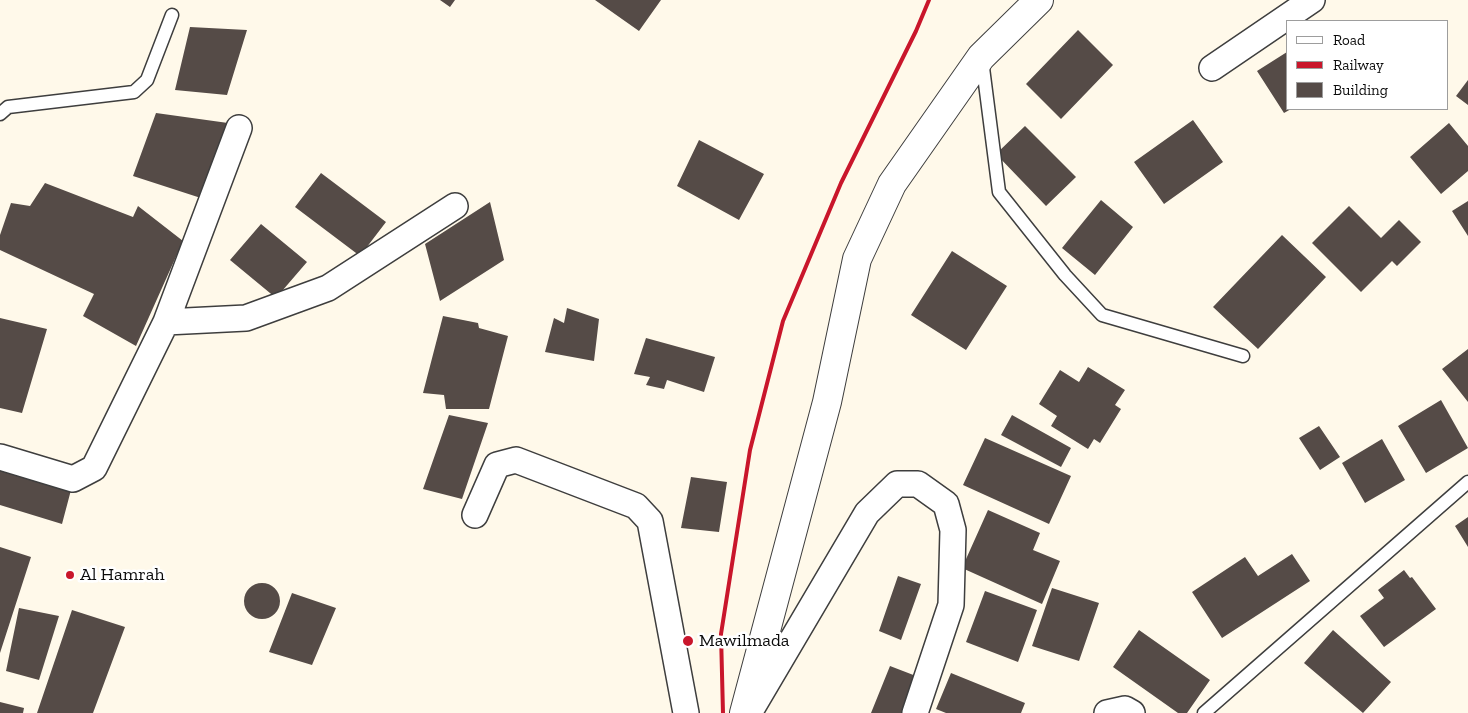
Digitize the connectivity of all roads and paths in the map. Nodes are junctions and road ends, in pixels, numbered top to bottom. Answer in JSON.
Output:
{"nodes":[{"id":1,"x":1039,"y":0,"type":"edge"},
{"id":2,"x":1312,"y":0,"type":"edge"},
{"id":3,"x":172,"y":16,"type":"dead end"},
{"id":4,"x":981,"y":57,"type":"junction"},
{"id":5,"x":1212,"y":68,"type":"dead end"},
{"id":6,"x":0,"y":114,"type":"edge"},
{"id":7,"x":239,"y":128,"type":"dead end"},
{"id":8,"x":455,"y":206,"type":"dead end"},
{"id":9,"x":166,"y":322,"type":"junction"},
{"id":10,"x":1243,"y":356,"type":"dead end"},
{"id":11,"x":0,"y":457,"type":"edge"},
{"id":12,"x":1468,"y":482,"type":"edge"},
{"id":13,"x":475,"y":515,"type":"dead end"},
{"id":14,"x":686,"y":713,"type":"edge"},
{"id":15,"x":744,"y":713,"type":"edge"},
{"id":16,"x":749,"y":713,"type":"edge"},
{"id":17,"x":915,"y":713,"type":"edge"},
{"id":18,"x":1107,"y":713,"type":"edge"},
{"id":19,"x":1132,"y":713,"type":"edge"},
{"id":20,"x":1204,"y":713,"type":"edge"}],
"edges":[{"from":1,"to":4,"type":"street"},
{"from":2,"to":5,"type":"street"},
{"from":3,"to":6,"type":"lane"},
{"from":4,"to":10,"type":"lane"},
{"from":4,"to":15,"type":"street"},
{"from":7,"to":9,"type":"street"},
{"from":8,"to":9,"type":"street"},
{"from":9,"to":11,"type":"street"},
{"from":12,"to":20,"type":"lane"},
{"from":13,"to":14,"type":"street"},
{"from":16,"to":17,"type":"street"},
{"from":18,"to":19,"type":"street"}]}
